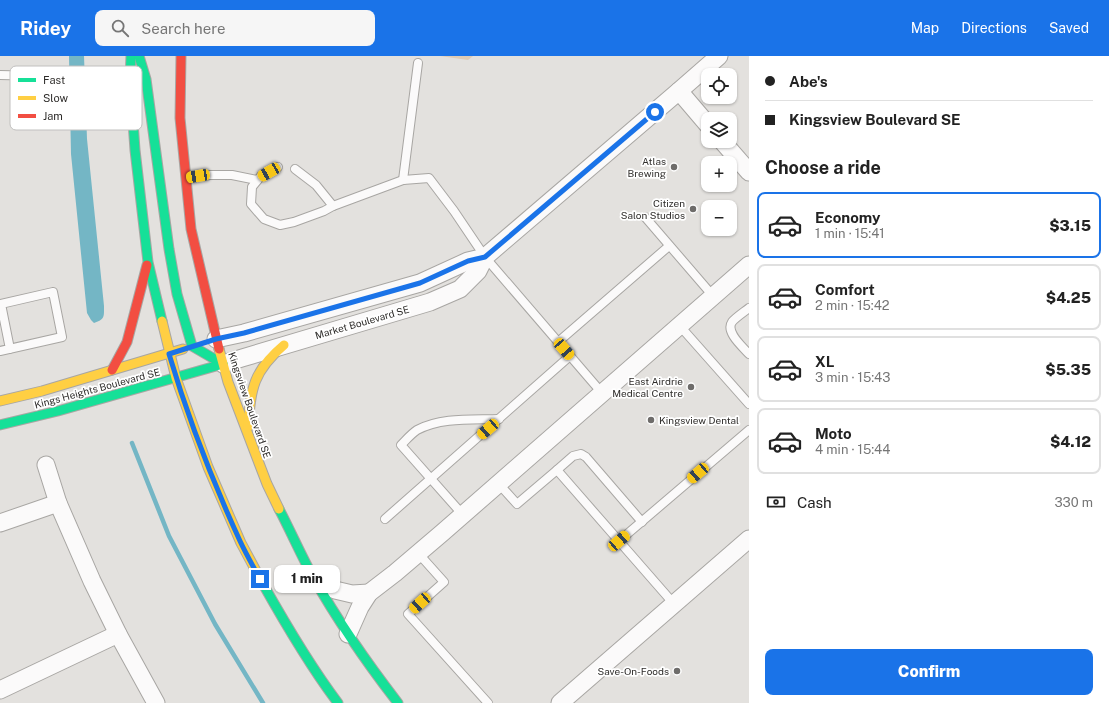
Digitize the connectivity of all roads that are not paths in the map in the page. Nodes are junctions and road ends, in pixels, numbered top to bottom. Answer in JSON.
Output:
{"nodes":[{"id":1,"x":132,"y":56,"type":"edge"},
{"id":2,"x":139,"y":56,"type":"edge"},
{"id":3,"x":181,"y":56,"type":"edge"},
{"id":4,"x":719,"y":56,"type":"edge"},
{"id":5,"x":418,"y":63,"type":"dead end"},
{"id":6,"x":131,"y":66,"type":"edge"},
{"id":7,"x":679,"y":91,"type":"junction"},
{"id":8,"x":701,"y":117,"type":"edge"},
{"id":9,"x":134,"y":130,"type":"edge"},
{"id":10,"x":728,"y":148,"type":"edge"},
{"id":11,"x":278,"y":166,"type":"dead end"},
{"id":12,"x":295,"y":169,"type":"dead end"},
{"id":13,"x":749,"y":172,"type":"edge"},
{"id":14,"x":186,"y":178,"type":"junction"},
{"id":15,"x":257,"y":180,"type":"junction"},
{"id":16,"x":403,"y":180,"type":"junction"},
{"id":17,"x":333,"y":206,"type":"junction"},
{"id":18,"x":644,"y":217,"type":"dead end"},
{"id":19,"x":669,"y":246,"type":"junction"},
{"id":20,"x":485,"y":257,"type":"junction"},
{"id":21,"x":148,"y":262,"type":"junction"},
{"id":22,"x":749,"y":265,"type":"edge"},
{"id":23,"x":712,"y":296,"type":"junction"},
{"id":24,"x":749,"y":308,"type":"edge"},
{"id":25,"x":680,"y":325,"type":"junction"},
{"id":26,"x":210,"y":341,"type":"junction"},
{"id":27,"x":558,"y":342,"type":"junction"},
{"id":28,"x":284,"y":345,"type":"junction"},
{"id":29,"x":192,"y":346,"type":"junction"},
{"id":30,"x":10,"y":349,"type":"junction"},
{"id":31,"x":0,"y":351,"type":"edge"},
{"id":32,"x":169,"y":354,"type":"junction"},
{"id":33,"x":749,"y":354,"type":"edge"},
{"id":34,"x":570,"y":356,"type":"junction"},
{"id":35,"x":223,"y":364,"type":"junction"},
{"id":36,"x":112,"y":370,"type":"junction"},
{"id":37,"x":176,"y":378,"type":"junction"},
{"id":38,"x":602,"y":393,"type":"junction"},
{"id":39,"x":0,"y":401,"type":"edge"},
{"id":40,"x":749,"y":404,"type":"edge"},
{"id":41,"x":499,"y":419,"type":"junction"},
{"id":42,"x":0,"y":425,"type":"edge"},
{"id":43,"x":749,"y":430,"type":"edge"},
{"id":44,"x":248,"y":434,"type":"junction"},
{"id":45,"x":46,"y":465,"type":"dead end"},
{"id":46,"x":557,"y":470,"type":"junction"},
{"id":47,"x":431,"y":479,"type":"junction"},
{"id":48,"x":498,"y":483,"type":"junction"},
{"id":49,"x":58,"y":503,"type":"junction"},
{"id":50,"x":463,"y":515,"type":"junction"},
{"id":51,"x":385,"y":519,"type":"dead end"},
{"id":52,"x":642,"y":522,"type":"junction"},
{"id":53,"x":0,"y":523,"type":"edge"},
{"id":54,"x":749,"y":539,"type":"edge"},
{"id":55,"x":619,"y":541,"type":"junction"},
{"id":56,"x":418,"y":553,"type":"junction"},
{"id":57,"x":313,"y":577,"type":"junction"},
{"id":58,"x":368,"y":593,"type":"junction"},
{"id":59,"x":674,"y":604,"type":"junction"},
{"id":60,"x":118,"y":634,"type":"junction"},
{"id":61,"x":348,"y":634,"type":"junction"},
{"id":62,"x":0,"y":690,"type":"edge"},
{"id":63,"x":156,"y":703,"type":"edge"},
{"id":64,"x":338,"y":703,"type":"edge"},
{"id":65,"x":398,"y":703,"type":"edge"},
{"id":66,"x":488,"y":703,"type":"edge"},
{"id":67,"x":560,"y":703,"type":"edge"}],
"edges":[{"from":1,"to":6,"type":"main road"},
{"from":2,"to":29,"type":"main road"},
{"from":3,"to":14,"type":"main road","name":"Kingsview Boulevard SE"},
{"from":4,"to":7,"type":"street","name":"Market Boulevard SE"},
{"from":5,"to":16,"type":"lane"},
{"from":7,"to":8,"type":"street"},
{"from":7,"to":20,"type":"street","name":"Market Boulevard SE"},
{"from":9,"to":21,"type":"main road"},
{"from":10,"to":13,"type":"street"},
{"from":11,"to":15,"type":"lane"},
{"from":12,"to":17,"type":"lane"},
{"from":14,"to":15,"type":"lane"},
{"from":14,"to":26,"type":"main road","name":"Kingsview Boulevard SE"},
{"from":15,"to":17,"type":"lane"},
{"from":16,"to":17,"type":"lane"},
{"from":16,"to":20,"type":"lane"},
{"from":18,"to":19,"type":"lane"},
{"from":19,"to":23,"type":"lane"},
{"from":19,"to":27,"type":"lane"},
{"from":20,"to":26,"type":"street","name":"Market Boulevard SE"},
{"from":20,"to":27,"type":"lane"},
{"from":20,"to":28,"type":"street","name":"Market Boulevard SE"},
{"from":21,"to":32,"type":"main road"},
{"from":21,"to":36,"type":"main road"},
{"from":22,"to":23,"type":"street"},
{"from":23,"to":25,"type":"street"},
{"from":24,"to":33,"type":"lane"},
{"from":25,"to":38,"type":"street"},
{"from":25,"to":40,"type":"lane"},
{"from":26,"to":29,"type":"main road","name":"Kings Heights Boulevard SE"},
{"from":26,"to":35,"type":"main road","name":"Kingsview Boulevard SE"},
{"from":27,"to":34,"type":"lane"},
{"from":28,"to":35,"type":"street","name":"Market Boulevard SE"},
{"from":28,"to":44,"type":"main road"},
{"from":29,"to":32,"type":"main road","name":"Kings Heights Boulevard SE"},
{"from":29,"to":35,"type":"main road"},
{"from":30,"to":30,"type":"lane"},
{"from":30,"to":31,"type":"lane"},
{"from":32,"to":36,"type":"main road","name":"Kings Heights Boulevard SE"},
{"from":32,"to":37,"type":"main road"},
{"from":34,"to":38,"type":"lane"},
{"from":34,"to":41,"type":"lane"},
{"from":35,"to":37,"type":"main road","name":"Kings Heights Boulevard SE"},
{"from":35,"to":44,"type":"main road","name":"Kingsview Boulevard SE"},
{"from":36,"to":39,"type":"main road","name":"Kings Heights Boulevard SE"},
{"from":37,"to":42,"type":"main road","name":"Kings Heights Boulevard SE"},
{"from":37,"to":64,"type":"main road"},
{"from":38,"to":48,"type":"street"},
{"from":41,"to":47,"type":"lane"},
{"from":41,"to":47,"type":"lane"},
{"from":43,"to":52,"type":"lane"},
{"from":44,"to":57,"type":"main road","name":"Kingsview Boulevard SE"},
{"from":45,"to":49,"type":"street"},
{"from":46,"to":48,"type":"lane"},
{"from":46,"to":52,"type":"lane"},
{"from":46,"to":55,"type":"lane"},
{"from":47,"to":50,"type":"lane"},
{"from":47,"to":51,"type":"lane"},
{"from":48,"to":50,"type":"street"},
{"from":49,"to":53,"type":"street"},
{"from":49,"to":60,"type":"street"},
{"from":50,"to":56,"type":"street"},
{"from":52,"to":55,"type":"lane"},
{"from":54,"to":59,"type":"street"},
{"from":55,"to":59,"type":"lane"},
{"from":56,"to":58,"type":"street"},
{"from":56,"to":66,"type":"lane"},
{"from":57,"to":58,"type":"street"},
{"from":57,"to":61,"type":"main road","name":"Kingsview Boulevard SE"},
{"from":58,"to":61,"type":"street"},
{"from":59,"to":67,"type":"street"},
{"from":60,"to":62,"type":"street"},
{"from":60,"to":63,"type":"street"},
{"from":61,"to":65,"type":"main road","name":"Kingsview Boulevard SE"}]}
